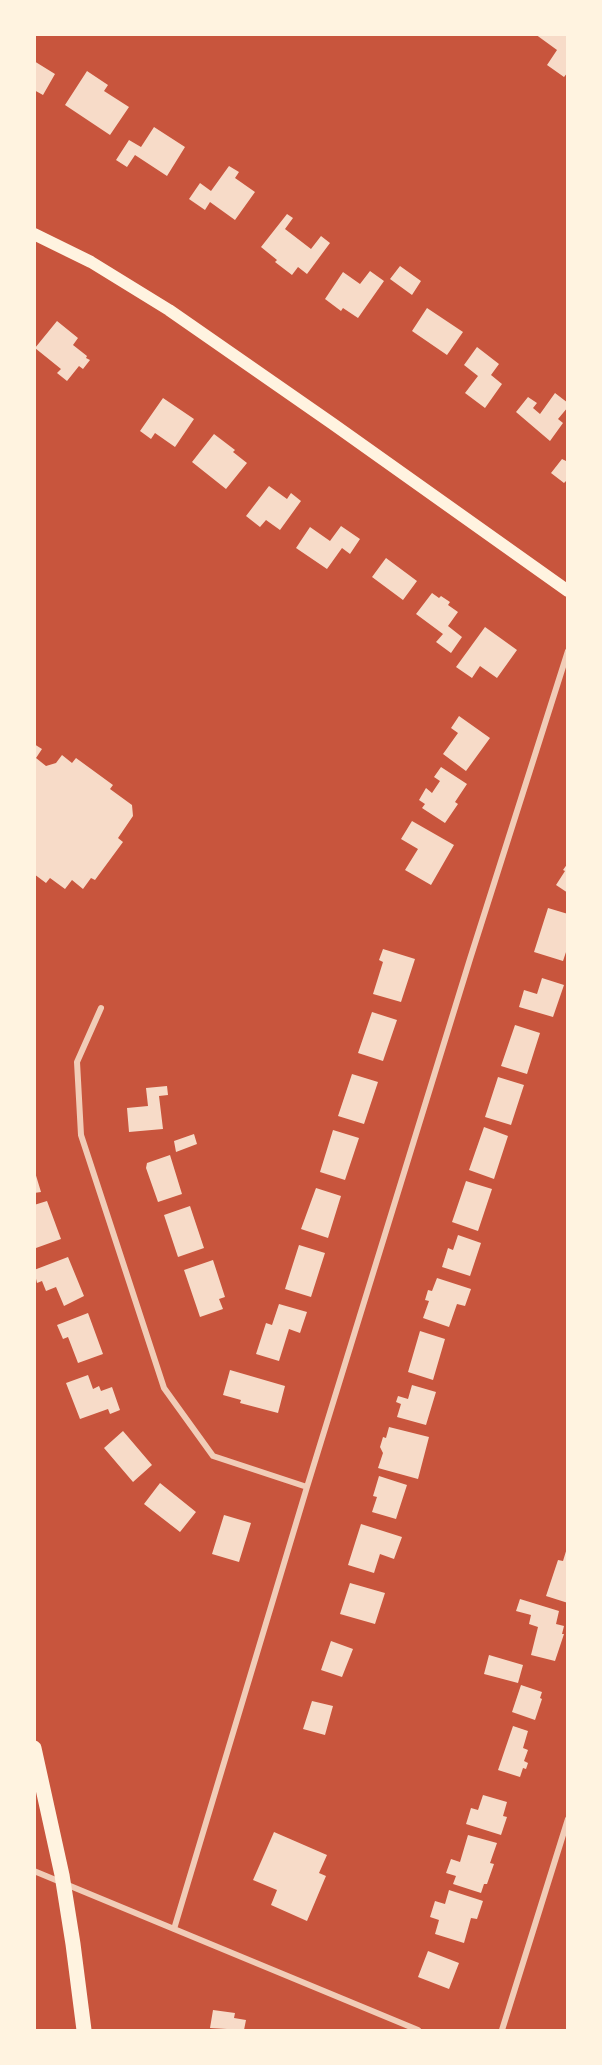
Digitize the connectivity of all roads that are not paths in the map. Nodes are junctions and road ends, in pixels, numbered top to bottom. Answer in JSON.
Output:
{"nodes":[{"id":1,"x":34,"y":234,"type":"edge"},
{"id":2,"x":567,"y":591,"type":"edge"},
{"id":3,"x":567,"y":651,"type":"edge"},
{"id":4,"x":101,"y":1008,"type":"dead end"},
{"id":5,"x":307,"y":1487,"type":"junction"},
{"id":6,"x":34,"y":1748,"type":"edge"},
{"id":7,"x":567,"y":1819,"type":"edge"},
{"id":8,"x":34,"y":1871,"type":"edge"},
{"id":9,"x":174,"y":1929,"type":"junction"},
{"id":10,"x":84,"y":2031,"type":"edge"},
{"id":11,"x":418,"y":2031,"type":"edge"},
{"id":12,"x":502,"y":2031,"type":"edge"}],
"edges":[{"from":1,"to":2,"type":"main road"},
{"from":3,"to":5,"type":"street"},
{"from":4,"to":5,"type":"street"},
{"from":5,"to":9,"type":"street"},
{"from":6,"to":10,"type":"highway"},
{"from":7,"to":12,"type":"street"},
{"from":8,"to":9,"type":"street"},
{"from":9,"to":11,"type":"street"}]}
